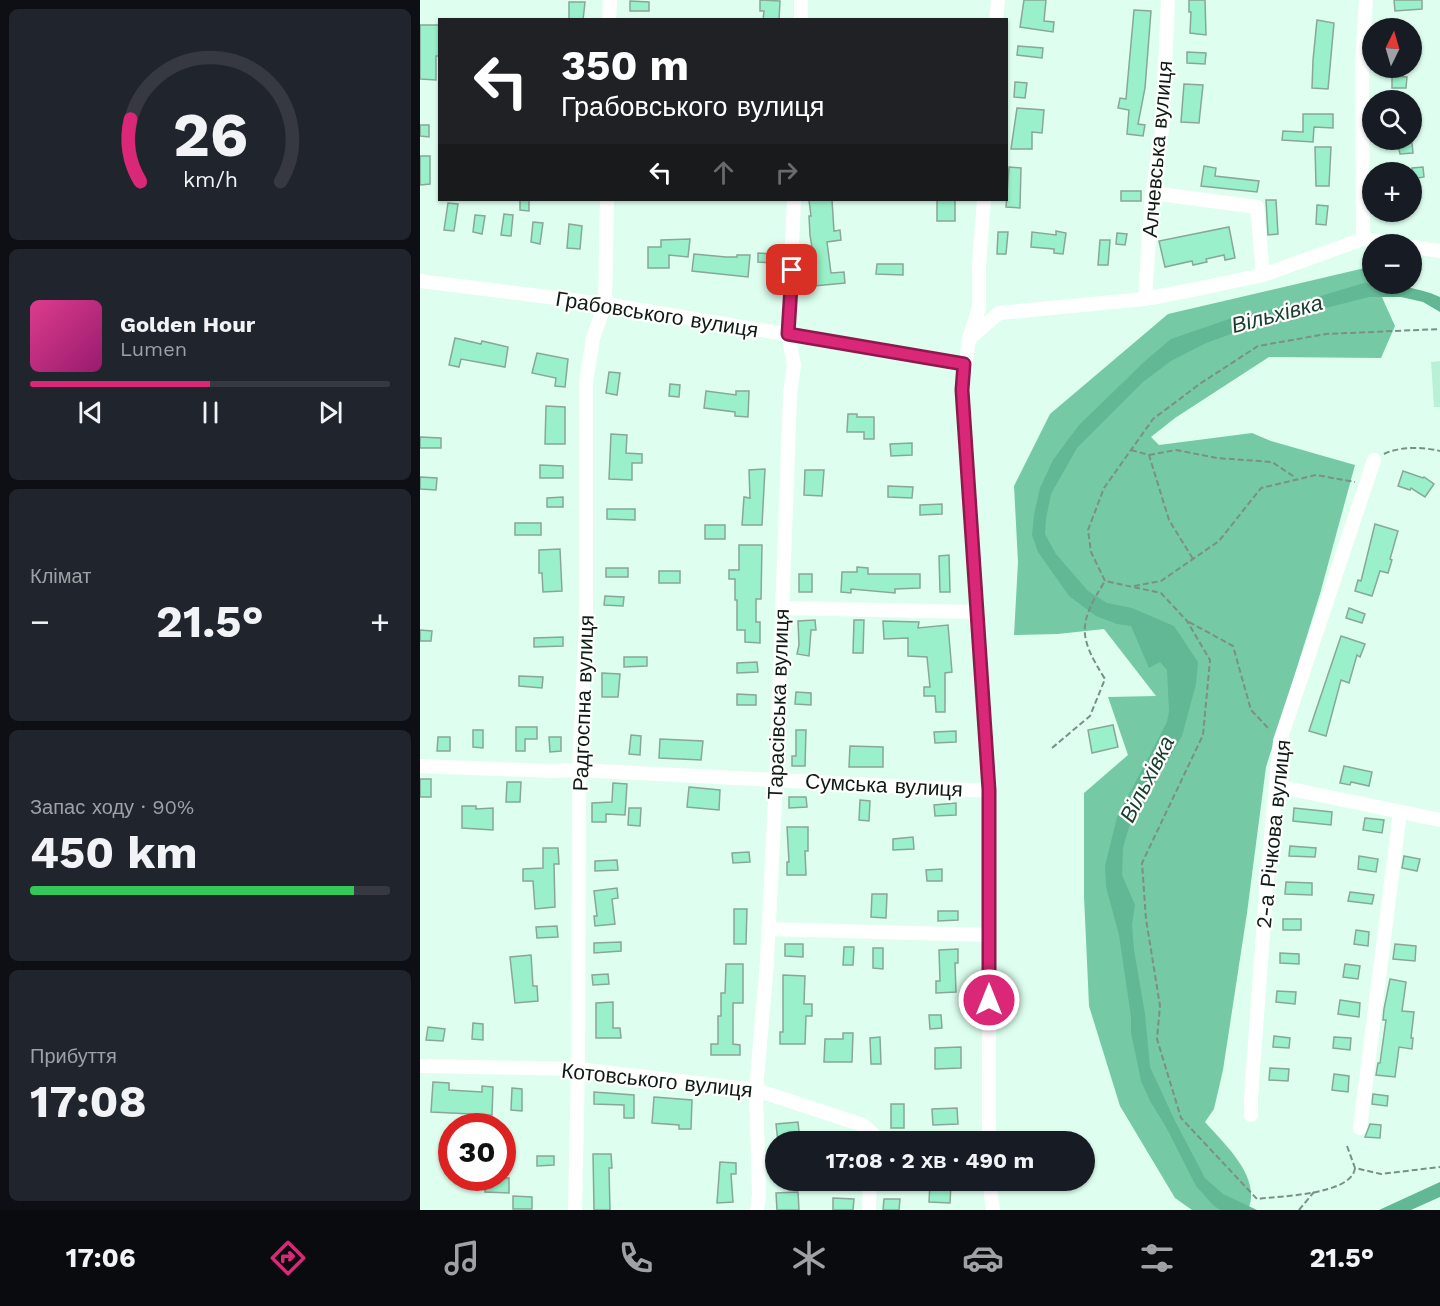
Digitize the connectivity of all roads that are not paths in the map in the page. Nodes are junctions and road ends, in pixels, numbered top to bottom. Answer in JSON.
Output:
{"nodes":[{"id":1,"x":609,"y":0,"type":"edge"},
{"id":2,"x":801,"y":0,"type":"edge"},
{"id":3,"x":998,"y":0,"type":"edge"},
{"id":4,"x":1168,"y":0,"type":"edge"},
{"id":5,"x":1366,"y":0,"type":"edge"},
{"id":6,"x":609,"y":18,"type":"edge"},
{"id":7,"x":801,"y":18,"type":"edge"},
{"id":8,"x":996,"y":18,"type":"edge"},
{"id":9,"x":1152,"y":193,"type":"junction"},
{"id":10,"x":607,"y":201,"type":"edge"},
{"id":11,"x":794,"y":201,"type":"edge"},
{"id":12,"x":984,"y":201,"type":"edge"},
{"id":13,"x":1364,"y":234,"type":"edge"},
{"id":14,"x":1362,"y":240,"type":"edge"},
{"id":15,"x":1422,"y":248,"type":"edge"},
{"id":16,"x":1440,"y":251,"type":"edge"},
{"id":17,"x":1263,"y":275,"type":"junction"},
{"id":18,"x":420,"y":280,"type":"edge"},
{"id":19,"x":1145,"y":299,"type":"junction"},
{"id":20,"x":605,"y":304,"type":"junction"},
{"id":21,"x":788,"y":334,"type":"junction"},
{"id":22,"x":969,"y":339,"type":"junction"},
{"id":23,"x":964,"y":364,"type":"junction"},
{"id":24,"x":1372,"y":465,"type":"road end"},
{"id":25,"x":782,"y":608,"type":"junction"},
{"id":26,"x":977,"y":612,"type":"junction"},
{"id":27,"x":420,"y":766,"type":"edge"},
{"id":28,"x":579,"y":770,"type":"junction"},
{"id":29,"x":776,"y":780,"type":"junction"},
{"id":30,"x":1276,"y":786,"type":"junction"},
{"id":31,"x":989,"y":790,"type":"junction"},
{"id":32,"x":1400,"y":812,"type":"junction"},
{"id":33,"x":1440,"y":820,"type":"edge"},
{"id":34,"x":768,"y":929,"type":"junction"},
{"id":35,"x":989,"y":935,"type":"junction"},
{"id":36,"x":420,"y":1066,"type":"edge"},
{"id":37,"x":578,"y":1069,"type":"junction"},
{"id":38,"x":756,"y":1090,"type":"junction"},
{"id":39,"x":1251,"y":1115,"type":"dead end"},
{"id":40,"x":1360,"y":1128,"type":"dead end"},
{"id":41,"x":868,"y":1131,"type":"edge"},
{"id":42,"x":989,"y":1131,"type":"edge"},
{"id":43,"x":870,"y":1191,"type":"edge"},
{"id":44,"x":990,"y":1191,"type":"edge"},
{"id":45,"x":575,"y":1210,"type":"edge"},
{"id":46,"x":757,"y":1210,"type":"edge"},
{"id":47,"x":869,"y":1210,"type":"edge"},
{"id":48,"x":993,"y":1210,"type":"edge"}],
"edges":[{"from":1,"to":6,"type":"street"},
{"from":2,"to":7,"type":"street"},
{"from":3,"to":8,"type":"street"},
{"from":4,"to":9,"type":"street","name":"Алчевська вулиця"},
{"from":5,"to":13,"type":"street"},
{"from":9,"to":17,"type":"street"},
{"from":9,"to":19,"type":"street","name":"Алчевська вулиця"},
{"from":10,"to":20,"type":"street","name":"Радгоспна вулиця"},
{"from":11,"to":21,"type":"street","name":"Тарасівська вулиця"},
{"from":12,"to":22,"type":"street"},
{"from":14,"to":17,"type":"street"},
{"from":15,"to":16,"type":"street"},
{"from":17,"to":19,"type":"street"},
{"from":18,"to":20,"type":"street","name":"Грабовського вулиця"},
{"from":19,"to":22,"type":"street"},
{"from":20,"to":21,"type":"street","name":"Грабовського вулиця"},
{"from":20,"to":28,"type":"street","name":"Радгоспна вулиця"},
{"from":21,"to":23,"type":"street","name":"Грабовського вулиця"},
{"from":21,"to":25,"type":"street","name":"Тарасівська вулиця"},
{"from":22,"to":23,"type":"street"},
{"from":23,"to":26,"type":"street"},
{"from":24,"to":30,"type":"street","name":"2-а Річкова вулиця"},
{"from":25,"to":26,"type":"street"},
{"from":25,"to":29,"type":"street","name":"Тарасівська вулиця"},
{"from":26,"to":31,"type":"street"},
{"from":27,"to":28,"type":"street","name":"Сумська вулиця"},
{"from":28,"to":29,"type":"street","name":"Сумська вулиця"},
{"from":28,"to":37,"type":"street","name":"Радгоспна вулиця"},
{"from":29,"to":31,"type":"street","name":"Сумська вулиця"},
{"from":29,"to":34,"type":"street","name":"Тарасівська вулиця"},
{"from":30,"to":32,"type":"street"},
{"from":30,"to":39,"type":"street","name":"2-а Річкова вулиця"},
{"from":31,"to":35,"type":"street"},
{"from":32,"to":33,"type":"street"},
{"from":32,"to":40,"type":"street"},
{"from":34,"to":35,"type":"street"},
{"from":34,"to":38,"type":"street","name":"Тарасівська вулиця"},
{"from":35,"to":42,"type":"street"},
{"from":36,"to":37,"type":"street","name":"Котовського вулиця"},
{"from":37,"to":38,"type":"street","name":"Котовського вулиця"},
{"from":37,"to":45,"type":"street","name":"Радгоспна вулиця"},
{"from":38,"to":41,"type":"street","name":"Котовського вулиця"},
{"from":38,"to":46,"type":"street","name":"Тарасівська вулиця"},
{"from":43,"to":47,"type":"street"},
{"from":44,"to":48,"type":"street"}]}
